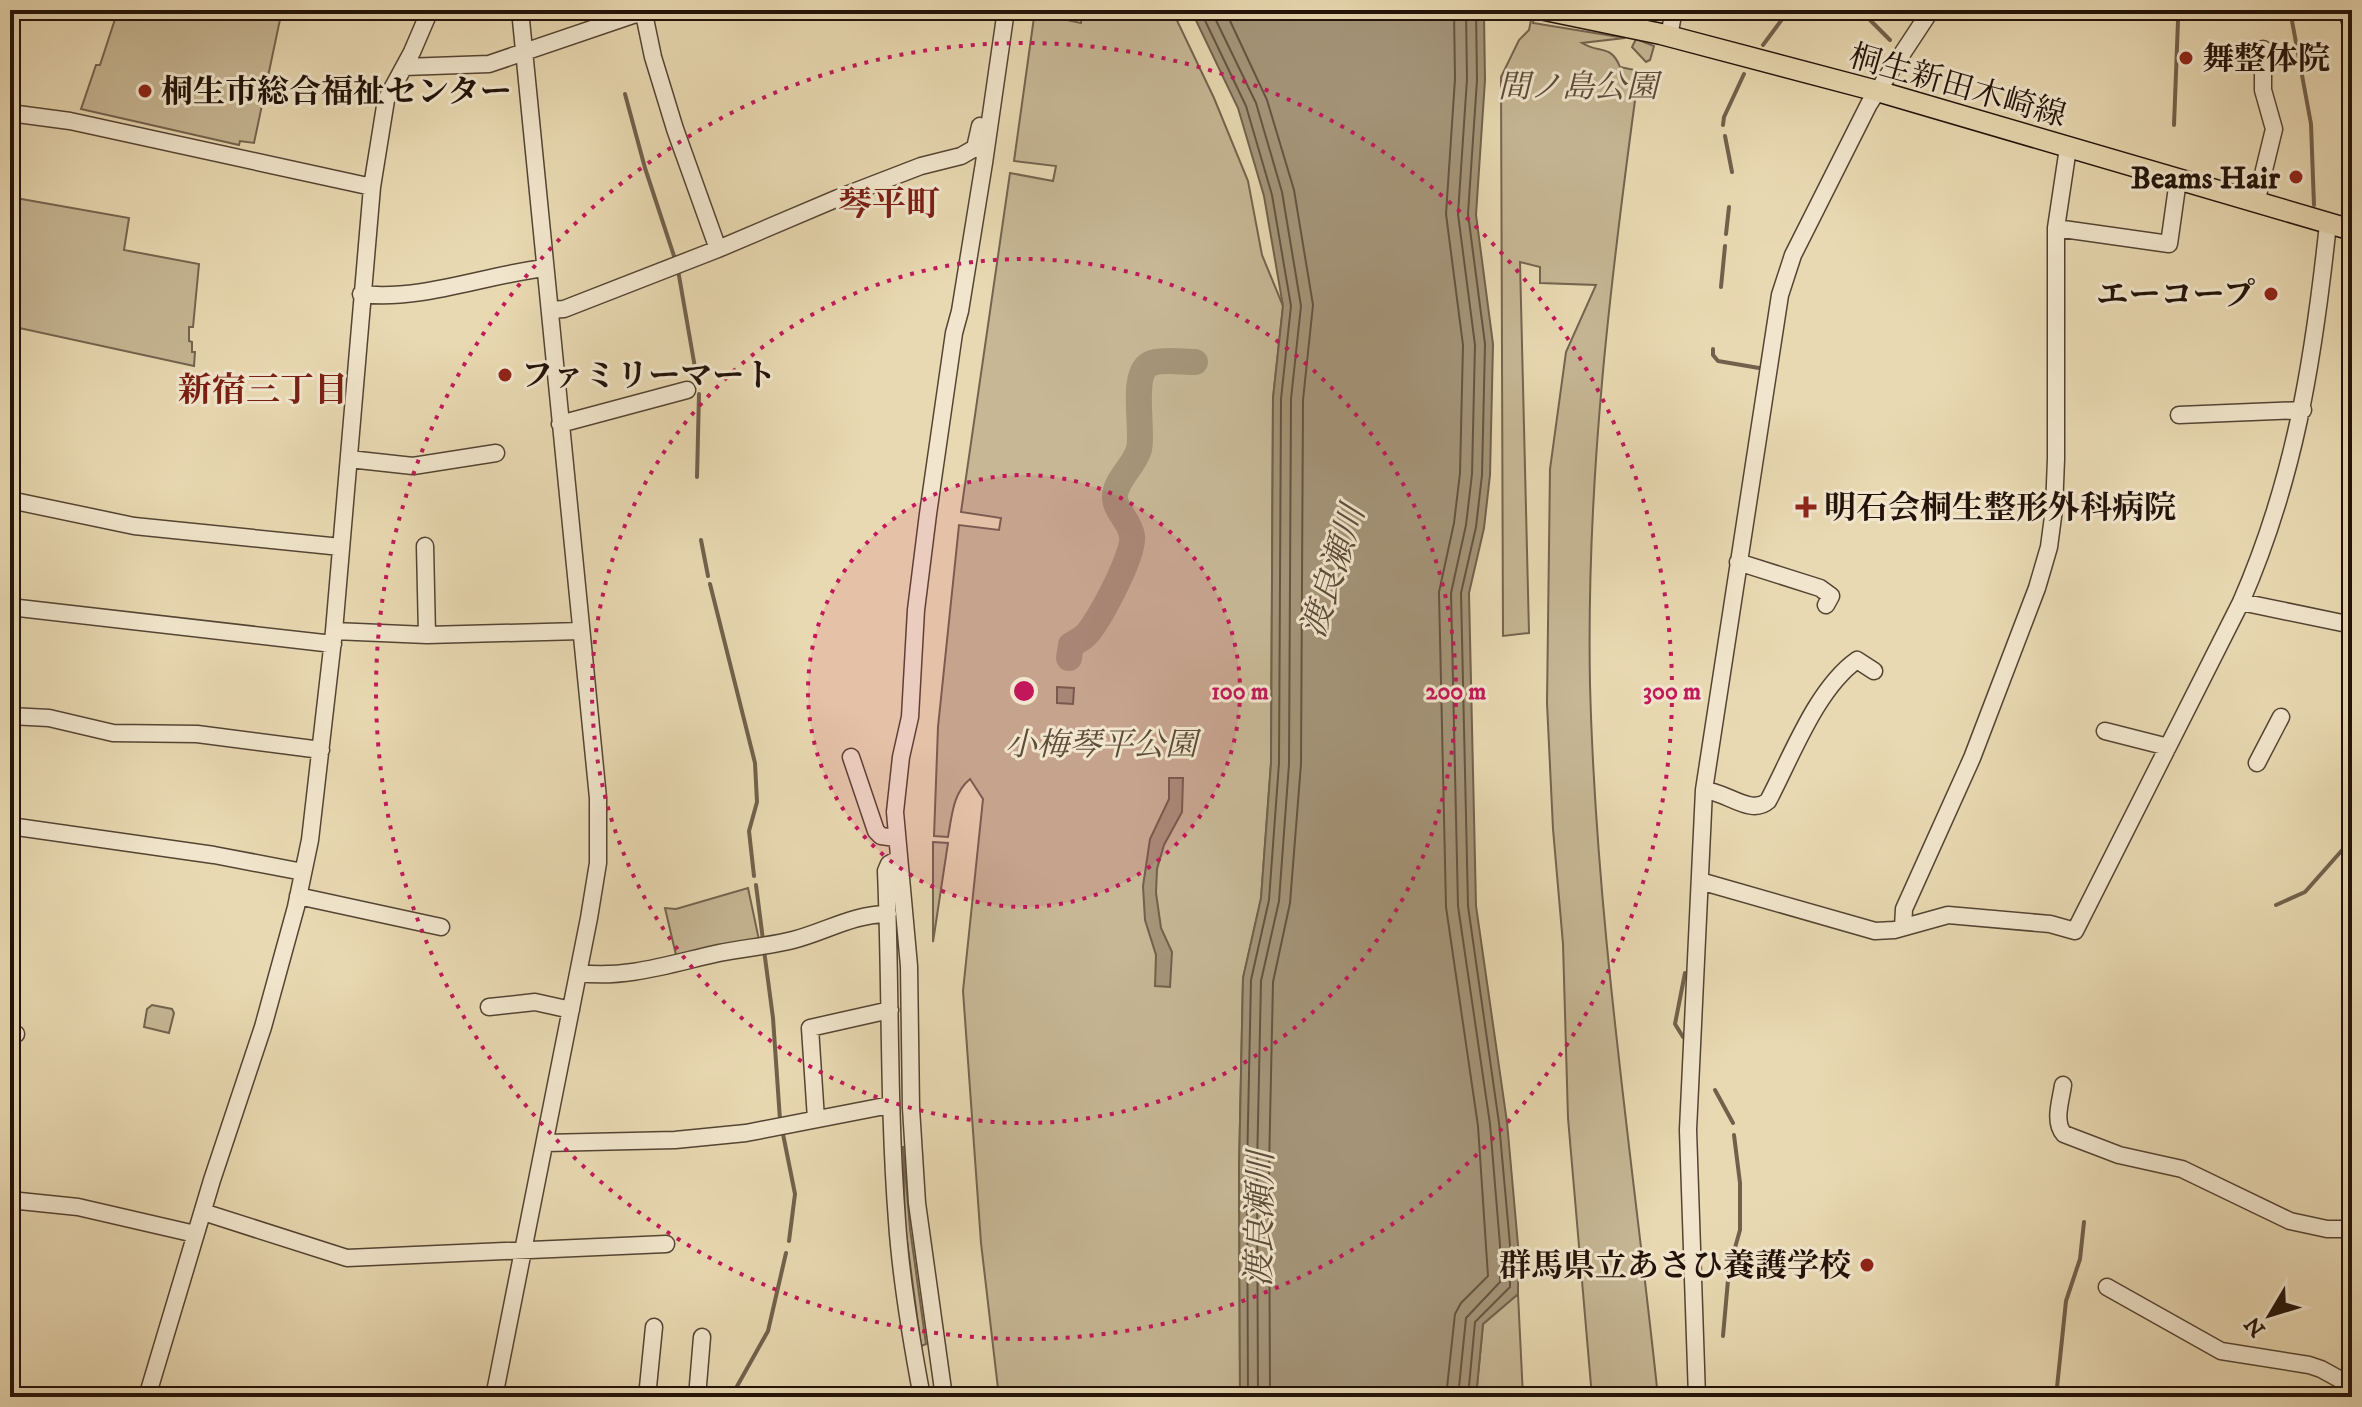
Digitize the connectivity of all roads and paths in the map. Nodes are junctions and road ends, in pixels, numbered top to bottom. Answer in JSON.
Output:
{"nodes":[{"id":1,"x":430,"y":10,"type":"edge"},
{"id":2,"x":520,"y":10,"type":"edge"},
{"id":3,"x":1006,"y":10,"type":"edge"},
{"id":4,"x":1545,"y":10,"type":"edge"},
{"id":5,"x":1674,"y":10,"type":"edge"},
{"id":6,"x":1931,"y":10,"type":"edge"},
{"id":7,"x":649,"y":12,"type":"edge"},
{"id":8,"x":1669,"y":36,"type":"junction"},
{"id":9,"x":2263,"y":49,"type":"dead end"},
{"id":10,"x":524,"y":53,"type":"junction"},
{"id":11,"x":404,"y":67,"type":"junction"},
{"id":12,"x":1877,"y":91,"type":"junction"},
{"id":13,"x":994,"y":93,"type":"junction"},
{"id":14,"x":10,"y":113,"type":"edge"},
{"id":15,"x":2068,"y":148,"type":"junction"},
{"id":16,"x":2178,"y":180,"type":"junction"},
{"id":17,"x":372,"y":187,"type":"junction"},
{"id":18,"x":2256,"y":203,"type":"junction"},
{"id":19,"x":2330,"y":224,"type":"junction"},
{"id":20,"x":2056,"y":228,"type":"junction"},
{"id":21,"x":2352,"y":230,"type":"edge"},
{"id":22,"x":718,"y":249,"type":"junction"},
{"id":23,"x":545,"y":268,"type":"junction"},
{"id":24,"x":361,"y":294,"type":"junction"},
{"id":25,"x":550,"y":310,"type":"junction"},
{"id":26,"x":687,"y":390,"type":"dead end"},
{"id":27,"x":2303,"y":410,"type":"junction"},
{"id":28,"x":2179,"y":415,"type":"dead end"},
{"id":29,"x":560,"y":424,"type":"junction"},
{"id":30,"x":496,"y":453,"type":"dead end"},
{"id":31,"x":349,"y":459,"type":"junction"},
{"id":32,"x":10,"y":500,"type":"edge"},
{"id":33,"x":425,"y":546,"type":"dead end"},
{"id":34,"x":341,"y":547,"type":"junction"},
{"id":35,"x":1738,"y":562,"type":"junction"},
{"id":36,"x":2241,"y":602,"type":"junction"},
{"id":37,"x":1826,"y":605,"type":"dead end"},
{"id":38,"x":10,"y":607,"type":"edge"},
{"id":39,"x":2352,"y":625,"type":"edge"},
{"id":40,"x":581,"y":631,"type":"junction"},
{"id":41,"x":427,"y":635,"type":"junction"},
{"id":42,"x":333,"y":638,"type":"junction"},
{"id":43,"x":1874,"y":671,"type":"dead end"},
{"id":44,"x":10,"y":716,"type":"edge"},
{"id":45,"x":2281,"y":717,"type":"dead end"},
{"id":46,"x":2105,"y":731,"type":"dead end"},
{"id":47,"x":2168,"y":747,"type":"junction"},
{"id":48,"x":321,"y":750,"type":"junction"},
{"id":49,"x":851,"y":757,"type":"dead end"},
{"id":50,"x":2257,"y":763,"type":"dead end"},
{"id":51,"x":1704,"y":790,"type":"junction"},
{"id":52,"x":10,"y":826,"type":"edge"},
{"id":53,"x":896,"y":838,"type":"junction"},
{"id":54,"x":898,"y":859,"type":"junction"},
{"id":55,"x":303,"y":872,"type":"junction"},
{"id":56,"x":1700,"y":881,"type":"junction"},
{"id":57,"x":298,"y":896,"type":"junction"},
{"id":58,"x":888,"y":914,"type":"junction"},
{"id":59,"x":441,"y":927,"type":"dead end"},
{"id":60,"x":1903,"y":927,"type":"junction"},
{"id":61,"x":579,"y":973,"type":"junction"},
{"id":62,"x":489,"y":1007,"type":"dead end"},
{"id":63,"x":571,"y":1010,"type":"junction"},
{"id":64,"x":890,"y":1010,"type":"junction"},
{"id":65,"x":2063,"y":1085,"type":"dead end"},
{"id":66,"x":890,"y":1105,"type":"junction"},
{"id":67,"x":816,"y":1119,"type":"junction"},
{"id":68,"x":545,"y":1143,"type":"junction"},
{"id":69,"x":10,"y":1200,"type":"edge"},
{"id":70,"x":203,"y":1212,"type":"junction"},
{"id":71,"x":2352,"y":1229,"type":"edge"},
{"id":72,"x":195,"y":1234,"type":"junction"},
{"id":73,"x":666,"y":1244,"type":"dead end"},
{"id":74,"x":524,"y":1251,"type":"junction"},
{"id":75,"x":2107,"y":1287,"type":"dead end"},
{"id":76,"x":654,"y":1327,"type":"dead end"},
{"id":77,"x":702,"y":1337,"type":"dead end"},
{"id":78,"x":2352,"y":1386,"type":"edge"},
{"id":79,"x":147,"y":1397,"type":"edge"},
{"id":80,"x":497,"y":1397,"type":"edge"},
{"id":81,"x":647,"y":1397,"type":"edge"},
{"id":82,"x":697,"y":1397,"type":"edge"},
{"id":83,"x":922,"y":1397,"type":"edge"},
{"id":84,"x":944,"y":1397,"type":"edge"},
{"id":85,"x":1697,"y":1397,"type":"edge"}],
"edges":[{"from":1,"to":11,"type":"street"},
{"from":2,"to":10,"type":"street"},
{"from":3,"to":13,"type":"street"},
{"from":4,"to":8,"type":"main road","name":"桐生新田木崎線"},
{"from":5,"to":8,"type":"street"},
{"from":6,"to":12,"type":"street"},
{"from":7,"to":10,"type":"street"},
{"from":7,"to":22,"type":"street"},
{"from":8,"to":12,"type":"main road","name":"桐生新田木崎線"},
{"from":9,"to":18,"type":"street"},
{"from":10,"to":11,"type":"street"},
{"from":10,"to":23,"type":"street"},
{"from":11,"to":17,"type":"street"},
{"from":12,"to":15,"type":"main road","name":"桐生新田木崎線"},
{"from":12,"to":35,"type":"street"},
{"from":13,"to":22,"type":"street"},
{"from":13,"to":53,"type":"street"},
{"from":14,"to":17,"type":"street"},
{"from":15,"to":16,"type":"main road","name":"桐生新田木崎線"},
{"from":15,"to":20,"type":"street"},
{"from":16,"to":18,"type":"main road","name":"桐生新田木崎線"},
{"from":16,"to":20,"type":"street"},
{"from":17,"to":24,"type":"street"},
{"from":18,"to":19,"type":"main road","name":"桐生新田木崎線"},
{"from":19,"to":21,"type":"main road","name":"桐生新田木崎線"},
{"from":19,"to":27,"type":"street"},
{"from":20,"to":60,"type":"street"},
{"from":22,"to":25,"type":"street"},
{"from":23,"to":24,"type":"street"},
{"from":23,"to":25,"type":"street"},
{"from":24,"to":31,"type":"street"},
{"from":25,"to":29,"type":"street"},
{"from":26,"to":29,"type":"street"},
{"from":27,"to":28,"type":"street"},
{"from":27,"to":36,"type":"street"},
{"from":29,"to":40,"type":"street"},
{"from":30,"to":31,"type":"street"},
{"from":31,"to":34,"type":"street"},
{"from":32,"to":34,"type":"street"},
{"from":33,"to":41,"type":"street"},
{"from":34,"to":42,"type":"street"},
{"from":35,"to":37,"type":"street"},
{"from":35,"to":51,"type":"street"},
{"from":36,"to":39,"type":"street"},
{"from":36,"to":47,"type":"street"},
{"from":38,"to":42,"type":"street"},
{"from":40,"to":41,"type":"street"},
{"from":40,"to":61,"type":"street"},
{"from":41,"to":42,"type":"street"},
{"from":42,"to":48,"type":"street"},
{"from":43,"to":51,"type":"street"},
{"from":44,"to":48,"type":"street"},
{"from":45,"to":50,"type":"street"},
{"from":46,"to":47,"type":"street"},
{"from":47,"to":60,"type":"street"},
{"from":48,"to":55,"type":"street"},
{"from":49,"to":53,"type":"street"},
{"from":51,"to":56,"type":"street"},
{"from":52,"to":55,"type":"street"},
{"from":53,"to":54,"type":"street"},
{"from":54,"to":58,"type":"street"},
{"from":54,"to":84,"type":"street"},
{"from":55,"to":57,"type":"street"},
{"from":56,"to":60,"type":"street"},
{"from":56,"to":85,"type":"street"},
{"from":57,"to":59,"type":"street"},
{"from":57,"to":70,"type":"street"},
{"from":58,"to":61,"type":"street"},
{"from":58,"to":64,"type":"street"},
{"from":61,"to":63,"type":"street"},
{"from":62,"to":63,"type":"street"},
{"from":63,"to":68,"type":"street"},
{"from":64,"to":66,"type":"street"},
{"from":64,"to":67,"type":"street"},
{"from":65,"to":71,"type":"street"},
{"from":66,"to":67,"type":"street"},
{"from":66,"to":83,"type":"street"},
{"from":67,"to":68,"type":"street"},
{"from":68,"to":74,"type":"street"},
{"from":69,"to":72,"type":"street"},
{"from":70,"to":72,"type":"street"},
{"from":70,"to":74,"type":"street"},
{"from":72,"to":79,"type":"street"},
{"from":73,"to":74,"type":"street"},
{"from":74,"to":80,"type":"street"},
{"from":75,"to":78,"type":"street"},
{"from":76,"to":81,"type":"street"},
{"from":77,"to":82,"type":"street"}]}
